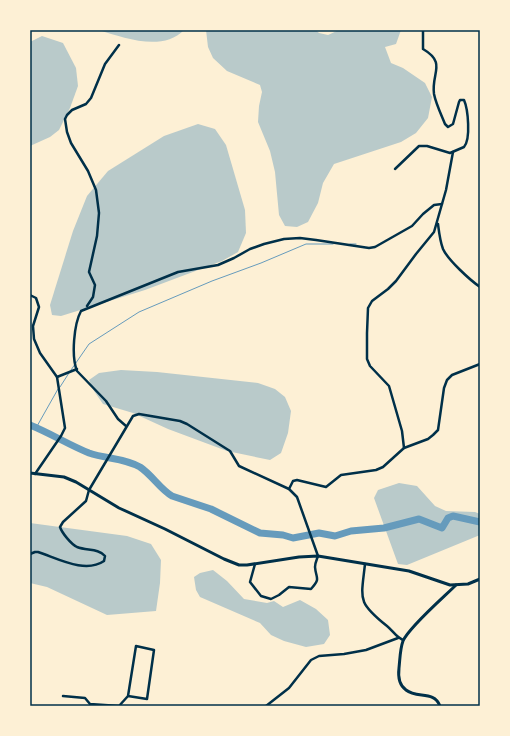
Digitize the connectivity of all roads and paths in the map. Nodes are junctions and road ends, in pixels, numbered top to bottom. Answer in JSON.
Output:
{"nodes":[{"id":1,"x":423,"y":30,"type":"edge"},
{"id":2,"x":119,"y":45,"type":"dead end"},
{"id":3,"x":453,"y":152,"type":"junction"},
{"id":4,"x":395,"y":169,"type":"dead end"},
{"id":5,"x":442,"y":204,"type":"junction"},
{"id":6,"x":438,"y":221,"type":"junction"},
{"id":7,"x":480,"y":287,"type":"edge"},
{"id":8,"x":30,"y":295,"type":"edge"},
{"id":9,"x":86,"y":308,"type":"junction"},
{"id":10,"x":480,"y":364,"type":"edge"},
{"id":11,"x":77,"y":369,"type":"junction"},
{"id":12,"x":57,"y":377,"type":"junction"},
{"id":13,"x":126,"y":426,"type":"junction"},
{"id":14,"x":404,"y":448,"type":"junction"},
{"id":15,"x":30,"y":473,"type":"edge"},
{"id":16,"x":35,"y":474,"type":"junction"},
{"id":17,"x":289,"y":489,"type":"junction"},
{"id":18,"x":89,"y":490,"type":"junction"},
{"id":19,"x":30,"y":554,"type":"edge"},
{"id":20,"x":318,"y":556,"type":"junction"},
{"id":21,"x":255,"y":564,"type":"junction"},
{"id":22,"x":365,"y":564,"type":"junction"},
{"id":23,"x":480,"y":579,"type":"edge"},
{"id":24,"x":456,"y":585,"type":"junction"},
{"id":25,"x":398,"y":638,"type":"junction"},
{"id":26,"x":403,"y":640,"type":"junction"},
{"id":27,"x":63,"y":696,"type":"dead end"},
{"id":28,"x":128,"y":696,"type":"junction"},
{"id":29,"x":266,"y":706,"type":"edge"},
{"id":30,"x":440,"y":706,"type":"edge"}],
"edges":[{"from":1,"to":3,"type":"street"},
{"from":2,"to":9,"type":"street"},
{"from":3,"to":4,"type":"street"},
{"from":3,"to":5,"type":"street"},
{"from":5,"to":6,"type":"street"},
{"from":5,"to":9,"type":"street"},
{"from":6,"to":7,"type":"street"},
{"from":6,"to":14,"type":"street"},
{"from":8,"to":12,"type":"street"},
{"from":9,"to":11,"type":"street"},
{"from":10,"to":14,"type":"street"},
{"from":11,"to":12,"type":"street"},
{"from":11,"to":13,"type":"street"},
{"from":12,"to":16,"type":"street"},
{"from":13,"to":17,"type":"street"},
{"from":13,"to":18,"type":"street"},
{"from":14,"to":17,"type":"street"},
{"from":15,"to":16,"type":"street"},
{"from":16,"to":18,"type":"street"},
{"from":17,"to":20,"type":"street"},
{"from":18,"to":19,"type":"street"},
{"from":18,"to":21,"type":"street"},
{"from":20,"to":21,"type":"street"},
{"from":20,"to":21,"type":"street"},
{"from":20,"to":22,"type":"street"},
{"from":22,"to":24,"type":"street"},
{"from":22,"to":25,"type":"street"},
{"from":23,"to":24,"type":"street"},
{"from":24,"to":26,"type":"street"},
{"from":25,"to":26,"type":"street"},
{"from":25,"to":29,"type":"street"},
{"from":26,"to":30,"type":"street"},
{"from":27,"to":28,"type":"street"},
{"from":28,"to":28,"type":"street"}]}
